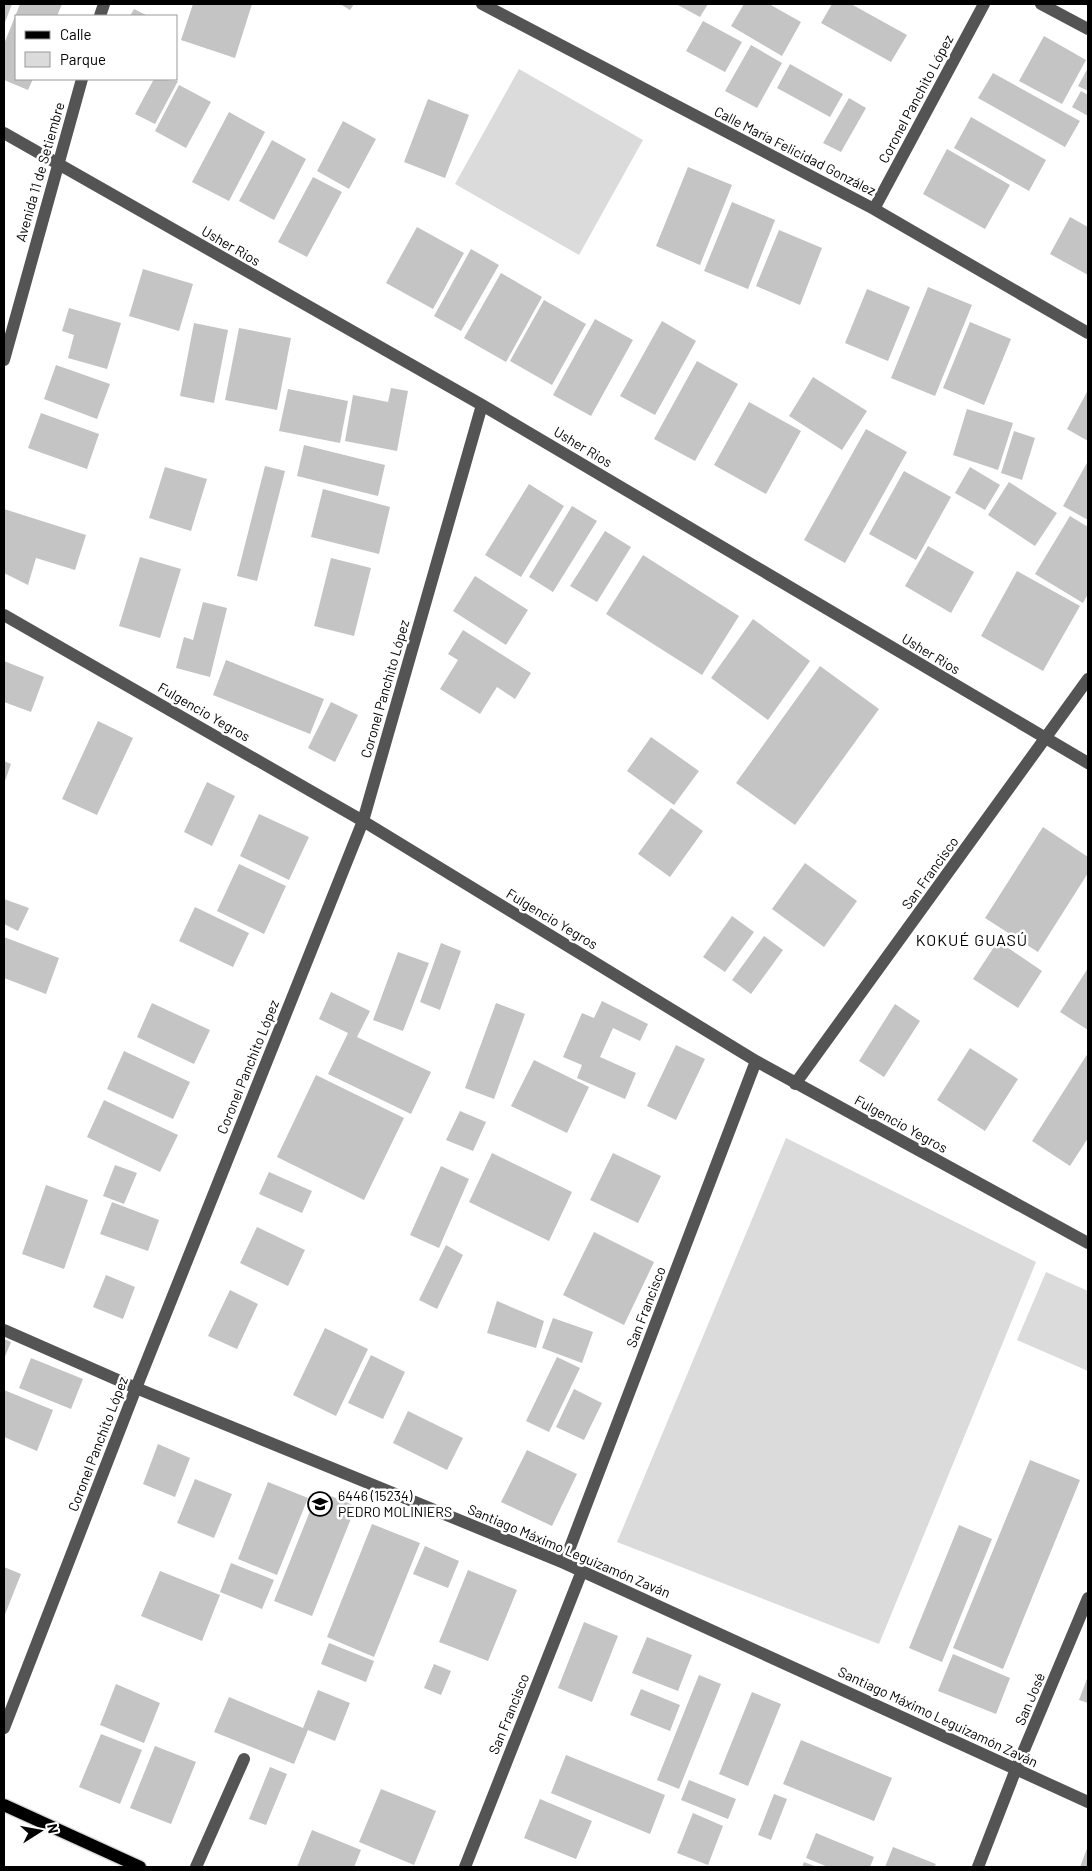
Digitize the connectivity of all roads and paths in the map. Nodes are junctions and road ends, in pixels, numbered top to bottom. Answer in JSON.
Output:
{"nodes":[{"id":1,"x":482,"y":4,"type":"edge"},
{"id":2,"x":984,"y":4,"type":"edge"},
{"id":3,"x":1041,"y":4,"type":"edge"},
{"id":4,"x":1088,"y":29,"type":"edge"},
{"id":5,"x":82,"y":80,"type":"edge"},
{"id":6,"x":4,"y":133,"type":"edge"},
{"id":7,"x":57,"y":164,"type":"junction"},
{"id":8,"x":874,"y":208,"type":"junction"},
{"id":9,"x":1088,"y":333,"type":"edge"},
{"id":10,"x":4,"y":360,"type":"edge"},
{"id":11,"x":482,"y":405,"type":"junction"},
{"id":12,"x":4,"y":615,"type":"edge"},
{"id":13,"x":1088,"y":679,"type":"edge"},
{"id":14,"x":1046,"y":739,"type":"junction"},
{"id":15,"x":1088,"y":763,"type":"edge"},
{"id":16,"x":362,"y":821,"type":"junction"},
{"id":17,"x":756,"y":1061,"type":"junction"},
{"id":18,"x":795,"y":1084,"type":"junction"},
{"id":19,"x":1088,"y":1244,"type":"edge"},
{"id":20,"x":4,"y":1330,"type":"edge"},
{"id":21,"x":136,"y":1388,"type":"junction"},
{"id":22,"x":564,"y":1563,"type":"junction"},
{"id":23,"x":582,"y":1571,"type":"junction"},
{"id":24,"x":1088,"y":1598,"type":"edge"},
{"id":25,"x":4,"y":1728,"type":"edge"},
{"id":26,"x":244,"y":1759,"type":"dead end"},
{"id":27,"x":1016,"y":1769,"type":"junction"},
{"id":28,"x":1088,"y":1802,"type":"edge"},
{"id":29,"x":4,"y":1805,"type":"edge"},
{"id":30,"x":140,"y":1867,"type":"edge"},
{"id":31,"x":196,"y":1867,"type":"edge"},
{"id":32,"x":464,"y":1867,"type":"edge"},
{"id":33,"x":978,"y":1867,"type":"edge"}],
"edges":[{"from":1,"to":8,"type":"street","name":"Calle María Felicidad González"},
{"from":2,"to":8,"type":"street","name":"Coronel Panchito López"},
{"from":3,"to":4,"type":"street"},
{"from":5,"to":7,"type":"street","name":"Avenida 11 de Setiembre"},
{"from":6,"to":7,"type":"street","name":"Usher Rios"},
{"from":7,"to":10,"type":"street","name":"Avenida 11 de Setiembre"},
{"from":7,"to":11,"type":"street","name":"Usher Rios"},
{"from":8,"to":9,"type":"street","name":"Calle María Felicidad González"},
{"from":11,"to":14,"type":"street","name":"Usher Rios"},
{"from":11,"to":16,"type":"street","name":"Coronel Panchito López"},
{"from":12,"to":16,"type":"street","name":"Fulgencio Yegros"},
{"from":13,"to":14,"type":"street","name":"San Francisco"},
{"from":14,"to":15,"type":"street","name":"Usher Rios"},
{"from":14,"to":18,"type":"street","name":"San Francisco"},
{"from":16,"to":17,"type":"street","name":"Fulgencio Yegros"},
{"from":16,"to":21,"type":"street","name":"Coronel Panchito López"},
{"from":17,"to":18,"type":"street","name":"Fulgencio Yegros"},
{"from":17,"to":22,"type":"street","name":"San Francisco"},
{"from":18,"to":19,"type":"street","name":"Fulgencio Yegros"},
{"from":20,"to":21,"type":"street","name":"Santiago Máximo Leguizamón Zaván"},
{"from":21,"to":22,"type":"street","name":"Santiago Máximo Leguizamón Zaván"},
{"from":21,"to":25,"type":"street","name":"Coronel Panchito López"},
{"from":22,"to":23,"type":"street","name":"Santiago Máximo Leguizamón Zaván"},
{"from":23,"to":27,"type":"street","name":"Santiago Máximo Leguizamón Zaván"},
{"from":23,"to":32,"type":"street","name":"San Francisco"},
{"from":24,"to":27,"type":"street","name":"San José"},
{"from":26,"to":31,"type":"street"},
{"from":27,"to":28,"type":"street","name":"Santiago Máximo Leguizamón Zaván"},
{"from":27,"to":33,"type":"street","name":"San José"},
{"from":29,"to":30,"type":"main road"}]}
